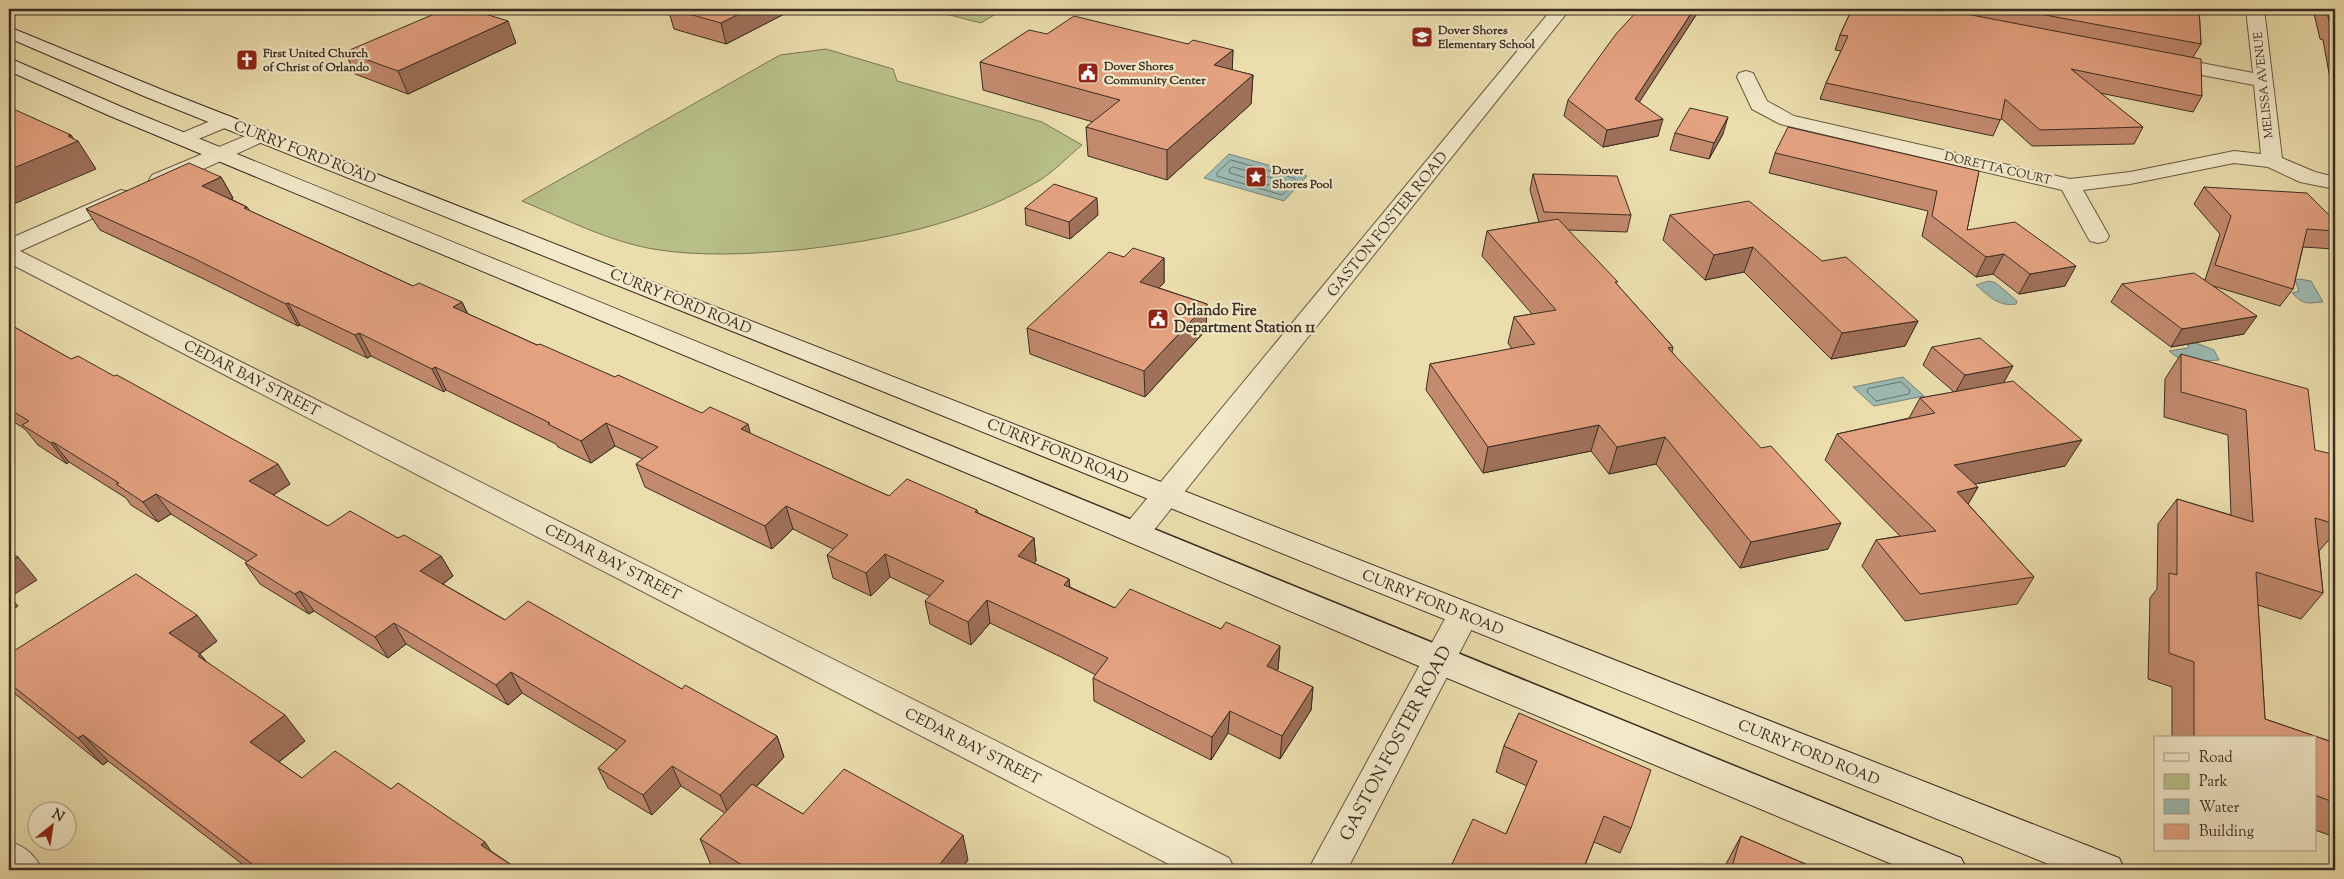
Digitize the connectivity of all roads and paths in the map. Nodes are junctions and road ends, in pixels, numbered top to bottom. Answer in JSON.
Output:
{"nodes":[{"id":1,"x":1561,"y":9,"type":"edge"},
{"id":2,"x":2255,"y":9,"type":"edge"},
{"id":3,"x":9,"y":32,"type":"edge"},
{"id":4,"x":2146,"y":58,"type":"edge"},
{"id":5,"x":9,"y":64,"type":"edge"},
{"id":6,"x":1746,"y":77,"type":"dead end"},
{"id":7,"x":2262,"y":81,"type":"junction"},
{"id":8,"x":225,"y":121,"type":"junction"},
{"id":9,"x":262,"y":135,"type":"junction"},
{"id":10,"x":184,"y":139,"type":"junction"},
{"id":11,"x":219,"y":154,"type":"junction"},
{"id":12,"x":2272,"y":161,"type":"junction"},
{"id":13,"x":2335,"y":183,"type":"edge"},
{"id":14,"x":2070,"y":185,"type":"junction"},
{"id":15,"x":2098,"y":236,"type":"dead end"},
{"id":16,"x":9,"y":247,"type":"edge"},
{"id":17,"x":9,"y":254,"type":"edge"},
{"id":18,"x":1167,"y":494,"type":"junction"},
{"id":19,"x":1136,"y":532,"type":"junction"},
{"id":20,"x":1463,"y":615,"type":"junction"},
{"id":21,"x":1440,"y":661,"type":"junction"},
{"id":22,"x":9,"y":858,"type":"edge"},
{"id":23,"x":2068,"y":863,"type":"edge"},
{"id":24,"x":23,"y":870,"type":"edge"},
{"id":25,"x":1216,"y":870,"type":"edge"},
{"id":26,"x":1327,"y":870,"type":"edge"},
{"id":27,"x":1948,"y":870,"type":"edge"},
{"id":28,"x":2106,"y":870,"type":"edge"}],
"edges":[{"from":1,"to":18,"type":"main road","name":"GASTON FOSTER ROAD"},
{"from":2,"to":7,"type":"main road","name":"MELISSA AVENUE"},
{"from":3,"to":8,"type":"main road","name":"CURRY FORD ROAD"},
{"from":4,"to":7,"type":"main road"},
{"from":5,"to":10,"type":"main road"},
{"from":6,"to":14,"type":"main road","name":"DORETTA COURT"},
{"from":7,"to":12,"type":"main road","name":"MELISSA AVENUE"},
{"from":8,"to":9,"type":"main road","name":"CURRY FORD ROAD"},
{"from":8,"to":10,"type":"main road"},
{"from":9,"to":11,"type":"main road"},
{"from":9,"to":18,"type":"main road","name":"CURRY FORD ROAD"},
{"from":10,"to":11,"type":"main road"},
{"from":11,"to":16,"type":"main road"},
{"from":11,"to":19,"type":"main road"},
{"from":12,"to":13,"type":"main road","name":"DORETTA COURT"},
{"from":12,"to":14,"type":"main road","name":"DORETTA COURT"},
{"from":14,"to":15,"type":"main road"},
{"from":17,"to":25,"type":"main road","name":"CEDAR BAY STREET"},
{"from":18,"to":19,"type":"main road","name":"GASTON FOSTER ROAD"},
{"from":18,"to":20,"type":"main road","name":"CURRY FORD ROAD"},
{"from":19,"to":21,"type":"main road"},
{"from":20,"to":21,"type":"main road","name":"GASTON FOSTER ROAD"},
{"from":20,"to":23,"type":"main road","name":"CURRY FORD ROAD"},
{"from":21,"to":26,"type":"main road","name":"GASTON FOSTER ROAD"},
{"from":21,"to":27,"type":"main road"},
{"from":22,"to":24,"type":"main road"},
{"from":23,"to":28,"type":"main road","name":"CURRY FORD ROAD"}]}
